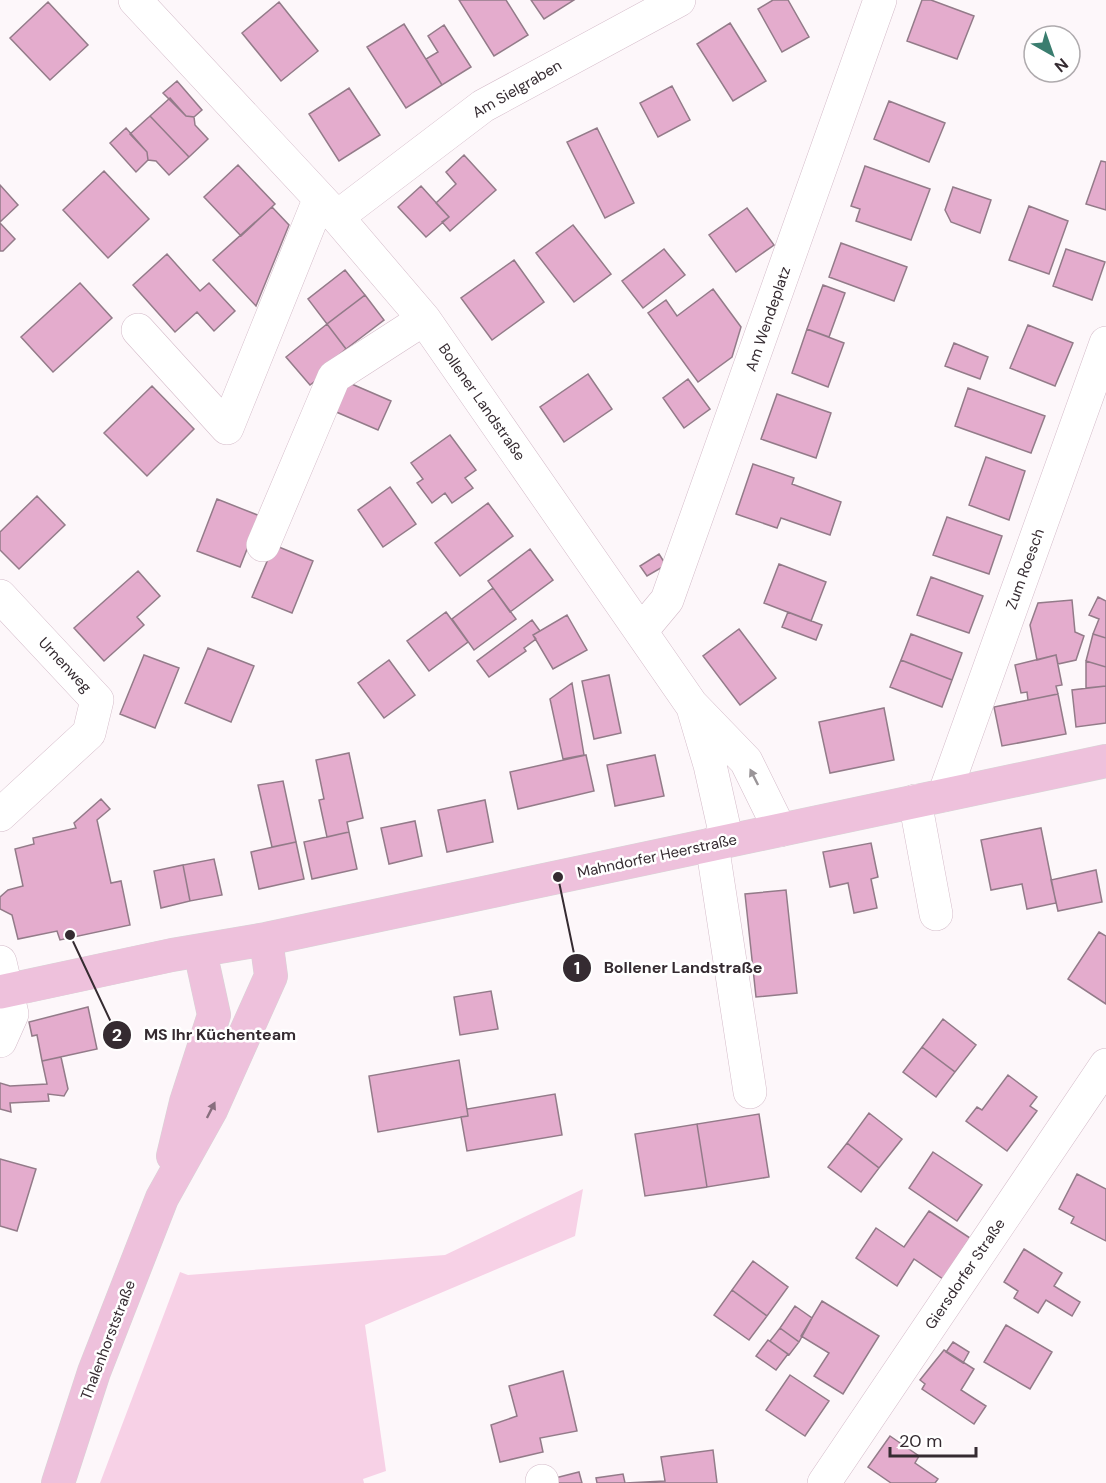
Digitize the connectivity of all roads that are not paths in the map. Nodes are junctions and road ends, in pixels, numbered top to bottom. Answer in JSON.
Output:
{"nodes":[{"id":1,"x":135,"y":0,"type":"edge"},
{"id":2,"x":679,"y":0,"type":"edge"},
{"id":3,"x":880,"y":0,"type":"edge"},
{"id":4,"x":328,"y":209,"type":"junction"},
{"id":5,"x":424,"y":320,"type":"junction"},
{"id":6,"x":138,"y":330,"type":"dead end"},
{"id":7,"x":1106,"y":343,"type":"edge"},
{"id":8,"x":262,"y":545,"type":"dead end"},
{"id":9,"x":0,"y":596,"type":"edge"},
{"id":10,"x":642,"y":630,"type":"junction"},
{"id":11,"x":691,"y":704,"type":"junction"},
{"id":12,"x":1106,"y":760,"type":"edge"},
{"id":13,"x":930,"y":798,"type":"junction"},
{"id":14,"x":0,"y":815,"type":"edge"},
{"id":15,"x":780,"y":830,"type":"junction"},
{"id":16,"x":720,"y":843,"type":"junction"},
{"id":17,"x":936,"y":914,"type":"dead end"},
{"id":18,"x":266,"y":939,"type":"junction"},
{"id":19,"x":186,"y":953,"type":"junction"},
{"id":20,"x":2,"y":982,"type":"edge"},
{"id":21,"x":0,"y":1041,"type":"edge"},
{"id":22,"x":1106,"y":1065,"type":"edge"},
{"id":23,"x":750,"y":1092,"type":"dead end"},
{"id":24,"x":162,"y":1198,"type":"junction"},
{"id":25,"x":58,"y":1483,"type":"edge"},
{"id":26,"x":824,"y":1483,"type":"edge"}],
"edges":[{"from":1,"to":4,"type":"street","name":"Bollener Landstraße"},
{"from":2,"to":4,"type":"street","name":"Am Sielgraben"},
{"from":3,"to":10,"type":"street","name":"Am Wendeplatz"},
{"from":4,"to":5,"type":"street","name":"Bollener Landstraße"},
{"from":4,"to":6,"type":"street"},
{"from":5,"to":8,"type":"street"},
{"from":5,"to":10,"type":"street","name":"Bollener Landstraße"},
{"from":7,"to":13,"type":"street","name":"Zum Roesch"},
{"from":9,"to":14,"type":"street","name":"Urnenweg"},
{"from":10,"to":11,"type":"street","name":"Bollener Landstraße"},
{"from":15,"to":11,"type":"street","name":"Bollener Landstraße","one_way":true},
{"from":11,"to":16,"type":"street","name":"Bollener Landstraße"},
{"from":12,"to":13,"type":"main road","name":"Mahndorfer Heerstraße"},
{"from":13,"to":15,"type":"main road","name":"Mahndorfer Heerstraße"},
{"from":13,"to":17,"type":"street"},
{"from":15,"to":16,"type":"main road","name":"Mahndorfer Heerstraße"},
{"from":16,"to":18,"type":"main road","name":"Mahndorfer Heerstraße"},
{"from":16,"to":23,"type":"street","name":"Bollener Landstraße"},
{"from":18,"to":19,"type":"main road","name":"Mahndorfer Heerstraße"},
{"from":24,"to":18,"type":"main road","name":"Thalenhorststraße","one_way":true},
{"from":19,"to":20,"type":"main road","name":"Mahndorfer Heerstraße"},
{"from":19,"to":24,"type":"main road","name":"Thalenhorststraße"},
{"from":20,"to":21,"type":"street"},
{"from":22,"to":26,"type":"street","name":"Giersdorfer Straße"},
{"from":24,"to":25,"type":"main road","name":"Thalenhorststraße"}]}
